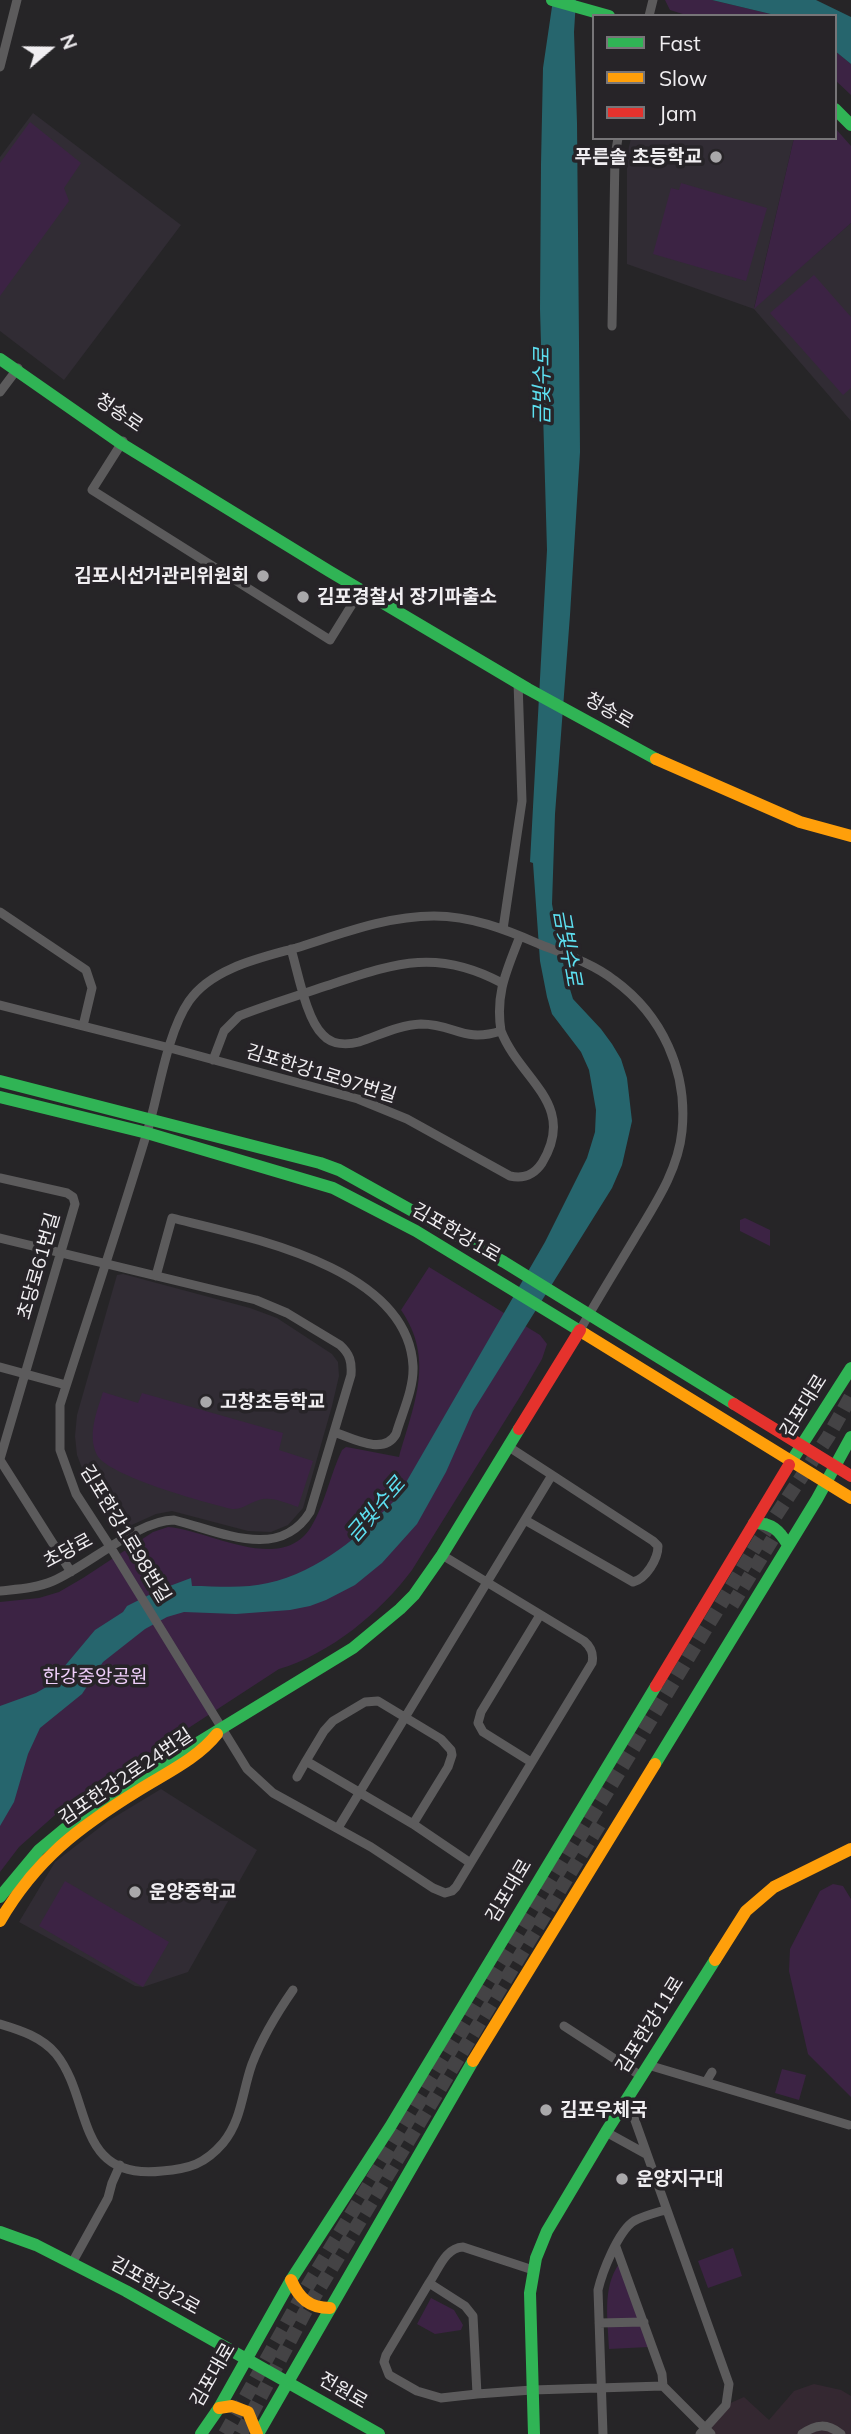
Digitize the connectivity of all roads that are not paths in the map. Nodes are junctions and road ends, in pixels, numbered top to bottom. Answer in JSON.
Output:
{"nodes":[{"id":1,"x":16,"y":0,"type":"edge"},
{"id":2,"x":552,"y":0,"type":"edge"},
{"id":3,"x":603,"y":14,"type":"edge"},
{"id":4,"x":0,"y":67,"type":"edge"},
{"id":5,"x":837,"y":111,"type":"edge"},
{"id":6,"x":851,"y":125,"type":"edge"},
{"id":7,"x":618,"y":140,"type":"edge"},
{"id":8,"x":612,"y":327,"type":"dead end"},
{"id":9,"x":0,"y":357,"type":"edge"},
{"id":10,"x":17,"y":369,"type":"junction"},
{"id":11,"x":0,"y":392,"type":"edge"},
{"id":12,"x":123,"y":442,"type":"junction"},
{"id":13,"x":362,"y":590,"type":"junction"},
{"id":14,"x":523,"y":685,"type":"junction"},
{"id":15,"x":851,"y":836,"type":"edge"},
{"id":16,"x":0,"y":914,"type":"edge"},
{"id":17,"x":503,"y":929,"type":"junction"},
{"id":18,"x":522,"y":937,"type":"junction"},
{"id":19,"x":291,"y":949,"type":"junction"},
{"id":20,"x":502,"y":983,"type":"junction"},
{"id":21,"x":304,"y":993,"type":"junction"},
{"id":22,"x":0,"y":1005,"type":"edge"},
{"id":23,"x":83,"y":1026,"type":"junction"},
{"id":24,"x":501,"y":1031,"type":"junction"},
{"id":25,"x":170,"y":1048,"type":"junction"},
{"id":26,"x":213,"y":1060,"type":"junction"},
{"id":27,"x":0,"y":1081,"type":"edge"},
{"id":28,"x":0,"y":1097,"type":"edge"},
{"id":29,"x":151,"y":1119,"type":"junction"},
{"id":30,"x":147,"y":1133,"type":"junction"},
{"id":31,"x":0,"y":1178,"type":"edge"},
{"id":32,"x":0,"y":1238,"type":"edge"},
{"id":33,"x":60,"y":1253,"type":"junction"},
{"id":34,"x":105,"y":1264,"type":"junction"},
{"id":35,"x":156,"y":1276,"type":"junction"},
{"id":36,"x":589,"y":1314,"type":"junction"},
{"id":37,"x":580,"y":1330,"type":"junction"},
{"id":38,"x":0,"y":1367,"type":"edge"},
{"id":39,"x":851,"y":1368,"type":"edge"},
{"id":40,"x":25,"y":1374,"type":"junction"},
{"id":41,"x":66,"y":1385,"type":"junction"},
{"id":42,"x":334,"y":1432,"type":"junction"},
{"id":43,"x":851,"y":1437,"type":"edge"},
{"id":44,"x":509,"y":1447,"type":"junction"},
{"id":45,"x":802,"y":1447,"type":"junction"},
{"id":46,"x":0,"y":1459,"type":"edge"},
{"id":47,"x":791,"y":1462,"type":"junction"},
{"id":48,"x":834,"y":1466,"type":"junction"},
{"id":49,"x":552,"y":1475,"type":"junction"},
{"id":50,"x":851,"y":1476,"type":"edge"},
{"id":51,"x":825,"y":1483,"type":"junction"},
{"id":52,"x":851,"y":1498,"type":"edge"},
{"id":53,"x":525,"y":1520,"type":"junction"},
{"id":54,"x":754,"y":1523,"type":"junction"},
{"id":55,"x":788,"y":1545,"type":"junction"},
{"id":56,"x":111,"y":1548,"type":"junction"},
{"id":57,"x":442,"y":1555,"type":"junction"},
{"id":58,"x":71,"y":1572,"type":"junction"},
{"id":59,"x":487,"y":1583,"type":"junction"},
{"id":60,"x":0,"y":1591,"type":"edge"},
{"id":61,"x":540,"y":1615,"type":"junction"},
{"id":62,"x":405,"y":1718,"type":"junction"},
{"id":63,"x":221,"y":1728,"type":"junction"},
{"id":64,"x":306,"y":1761,"type":"junction"},
{"id":65,"x":531,"y":1762,"type":"junction"},
{"id":66,"x":297,"y":1777,"type":"dead end"},
{"id":67,"x":360,"y":1792,"type":"junction"},
{"id":68,"x":413,"y":1824,"type":"junction"},
{"id":69,"x":338,"y":1828,"type":"junction"},
{"id":70,"x":851,"y":1849,"type":"edge"},
{"id":71,"x":469,"y":1862,"type":"junction"},
{"id":72,"x":0,"y":1897,"type":"edge"},
{"id":73,"x":0,"y":1921,"type":"edge"},
{"id":74,"x":293,"y":1990,"type":"dead end"},
{"id":75,"x":0,"y":2024,"type":"edge"},
{"id":76,"x":564,"y":2026,"type":"dead end"},
{"id":77,"x":644,"y":2071,"type":"junction"},
{"id":78,"x":712,"y":2072,"type":"dead end"},
{"id":79,"x":706,"y":2082,"type":"junction"},
{"id":80,"x":627,"y":2098,"type":"junction"},
{"id":81,"x":849,"y":2125,"type":"dead end"},
{"id":82,"x":606,"y":2132,"type":"junction"},
{"id":83,"x":646,"y":2154,"type":"junction"},
{"id":84,"x":120,"y":2165,"type":"junction"},
{"id":85,"x":665,"y":2210,"type":"junction"},
{"id":86,"x":0,"y":2232,"type":"edge"},
{"id":87,"x":616,"y":2247,"type":"junction"},
{"id":88,"x":72,"y":2263,"type":"junction"},
{"id":89,"x":533,"y":2270,"type":"junction"},
{"id":90,"x":290,"y":2280,"type":"junction"},
{"id":91,"x":429,"y":2283,"type":"junction"},
{"id":92,"x":330,"y":2308,"type":"junction"},
{"id":93,"x":643,"y":2322,"type":"junction"},
{"id":94,"x":599,"y":2323,"type":"junction"},
{"id":95,"x":245,"y":2358,"type":"junction"},
{"id":96,"x":288,"y":2382,"type":"junction"},
{"id":97,"x":663,"y":2386,"type":"junction"},
{"id":98,"x":600,"y":2387,"type":"junction"},
{"id":99,"x":532,"y":2390,"type":"junction"},
{"id":100,"x":477,"y":2394,"type":"junction"},
{"id":101,"x":219,"y":2408,"type":"junction"},
{"id":102,"x":705,"y":2432,"type":"edge"},
{"id":103,"x":201,"y":2434,"type":"edge"},
{"id":104,"x":211,"y":2434,"type":"edge"},
{"id":105,"x":257,"y":2434,"type":"edge"},
{"id":106,"x":379,"y":2434,"type":"edge"},
{"id":107,"x":534,"y":2434,"type":"edge"},
{"id":108,"x":603,"y":2434,"type":"edge"},
{"id":109,"x":802,"y":2434,"type":"edge"},
{"id":110,"x":842,"y":2434,"type":"edge"}],
"edges":[{"from":1,"to":4,"type":"street"},
{"from":2,"to":3,"type":"street"},
{"from":5,"to":6,"type":"street"},
{"from":7,"to":8,"type":"street"},
{"from":9,"to":10,"type":"street","name":"청송로"},
{"from":10,"to":11,"type":"street"},
{"from":10,"to":12,"type":"street","name":"청송로"},
{"from":12,"to":13,"type":"street","name":"청송로"},
{"from":12,"to":13,"type":"street"},
{"from":13,"to":14,"type":"street","name":"청송로"},
{"from":14,"to":15,"type":"street","name":"청송로"},
{"from":14,"to":17,"type":"street"},
{"from":16,"to":23,"type":"street"},
{"from":17,"to":18,"type":"street"},
{"from":17,"to":19,"type":"street"},
{"from":18,"to":20,"type":"street","name":"김포한강1로97번길"},
{"from":18,"to":36,"type":"street"},
{"from":19,"to":21,"type":"street","name":"김포한강1로97번길"},
{"from":19,"to":25,"type":"street"},
{"from":20,"to":21,"type":"street","name":"김포한강1로97번길"},
{"from":20,"to":24,"type":"street","name":"김포한강1로97번길"},
{"from":21,"to":24,"type":"street","name":"김포한강1로97번길"},
{"from":21,"to":26,"type":"street","name":"김포한강1로97번길"},
{"from":22,"to":23,"type":"street"},
{"from":23,"to":25,"type":"street"},
{"from":24,"to":26,"type":"street","name":"김포한강1로97번길"},
{"from":25,"to":26,"type":"street","name":"김포한강1로97번길"},
{"from":25,"to":29,"type":"street"},
{"from":27,"to":29,"type":"street","name":"김포한강1로"},
{"from":28,"to":30,"type":"street","name":"김포한강1로"},
{"from":29,"to":30,"type":"street","name":"김포한강1로98번길"},
{"from":29,"to":36,"type":"street","name":"김포한강1로"},
{"from":30,"to":34,"type":"street","name":"김포한강1로98번길"},
{"from":30,"to":37,"type":"street","name":"김포한강1로"},
{"from":31,"to":33,"type":"street","name":"초당로61번길"},
{"from":32,"to":33,"type":"street"},
{"from":33,"to":34,"type":"street"},
{"from":33,"to":40,"type":"street","name":"초당로61번길"},
{"from":34,"to":35,"type":"street"},
{"from":34,"to":41,"type":"street","name":"김포한강1로98번길"},
{"from":35,"to":42,"type":"street"},
{"from":35,"to":42,"type":"street"},
{"from":36,"to":37,"type":"street"},
{"from":36,"to":45,"type":"street","name":"김포한강1로"},
{"from":37,"to":44,"type":"street","name":"김포한강2로24번길"},
{"from":37,"to":47,"type":"street","name":"김포한강1로"},
{"from":38,"to":40,"type":"street"},
{"from":39,"to":45,"type":"street","name":"김포대로"},
{"from":40,"to":41,"type":"street"},
{"from":40,"to":46,"type":"street","name":"초당로61번길"},
{"from":41,"to":56,"type":"street","name":"김포한강1로98번길"},
{"from":42,"to":56,"type":"street","name":"초당로"},
{"from":43,"to":48,"type":"street"},
{"from":44,"to":49,"type":"street"},
{"from":44,"to":57,"type":"street","name":"김포한강2로24번길"},
{"from":45,"to":47,"type":"street","name":"김포대로"},
{"from":45,"to":48,"type":"street","name":"김포한강1로"},
{"from":46,"to":58,"type":"street","name":"초당로61번길"},
{"from":47,"to":51,"type":"street","name":"김포한강1로"},
{"from":47,"to":54,"type":"street","name":"김포대로"},
{"from":48,"to":50,"type":"street","name":"김포한강1로"},
{"from":48,"to":51,"type":"street"},
{"from":49,"to":53,"type":"street"},
{"from":49,"to":53,"type":"street"},
{"from":51,"to":52,"type":"street","name":"김포한강1로"},
{"from":51,"to":55,"type":"street"},
{"from":53,"to":59,"type":"street"},
{"from":54,"to":55,"type":"street"},
{"from":54,"to":90,"type":"street","name":"김포대로"},
{"from":55,"to":92,"type":"street"},
{"from":56,"to":58,"type":"street","name":"초당로"},
{"from":56,"to":63,"type":"street","name":"김포한강1로98번길"},
{"from":57,"to":59,"type":"street","name":"김포한강2로24번길"},
{"from":57,"to":63,"type":"street","name":"김포한강2로24번길"},
{"from":58,"to":60,"type":"street","name":"초당로"},
{"from":59,"to":61,"type":"street","name":"김포한강2로24번길"},
{"from":59,"to":62,"type":"street"},
{"from":61,"to":65,"type":"street"},
{"from":61,"to":65,"type":"street","name":"김포한강2로24번길"},
{"from":62,"to":64,"type":"street"},
{"from":62,"to":67,"type":"street"},
{"from":62,"to":68,"type":"street"},
{"from":63,"to":69,"type":"street","name":"김포한강2로24번길"},
{"from":63,"to":72,"type":"street","name":"김포한강2로24번길"},
{"from":63,"to":73,"type":"street","name":"김포한강2로24번길"},
{"from":64,"to":66,"type":"street"},
{"from":64,"to":67,"type":"street"},
{"from":65,"to":71,"type":"street","name":"김포한강2로24번길"},
{"from":67,"to":68,"type":"street"},
{"from":67,"to":69,"type":"street"},
{"from":68,"to":71,"type":"street"},
{"from":69,"to":71,"type":"street","name":"김포한강2로24번길"},
{"from":70,"to":77,"type":"street","name":"김포한강11로"},
{"from":74,"to":84,"type":"street"},
{"from":75,"to":84,"type":"street"},
{"from":76,"to":77,"type":"street"},
{"from":77,"to":79,"type":"street"},
{"from":77,"to":80,"type":"street","name":"김포한강11로"},
{"from":78,"to":79,"type":"street"},
{"from":79,"to":81,"type":"street"},
{"from":80,"to":82,"type":"street","name":"김포한강11로"},
{"from":80,"to":83,"type":"street"},
{"from":82,"to":83,"type":"street"},
{"from":82,"to":89,"type":"street","name":"김포한강11로"},
{"from":83,"to":85,"type":"street"},
{"from":84,"to":88,"type":"street"},
{"from":85,"to":87,"type":"street"},
{"from":85,"to":102,"type":"street"},
{"from":86,"to":88,"type":"street","name":"김포한강2로"},
{"from":87,"to":93,"type":"street"},
{"from":87,"to":94,"type":"street"},
{"from":88,"to":95,"type":"street","name":"김포한강2로"},
{"from":89,"to":91,"type":"street"},
{"from":89,"to":99,"type":"street","name":"김포한강11로"},
{"from":90,"to":92,"type":"street"},
{"from":90,"to":95,"type":"street","name":"김포대로"},
{"from":91,"to":100,"type":"street"},
{"from":91,"to":100,"type":"street"},
{"from":92,"to":96,"type":"street"},
{"from":93,"to":94,"type":"street"},
{"from":93,"to":97,"type":"street"},
{"from":94,"to":98,"type":"street"},
{"from":95,"to":96,"type":"street","name":"김포한강2로"},
{"from":95,"to":101,"type":"street","name":"김포대로"},
{"from":96,"to":105,"type":"street"},
{"from":96,"to":106,"type":"street","name":"전원로"},
{"from":97,"to":98,"type":"street"},
{"from":97,"to":102,"type":"street"},
{"from":98,"to":99,"type":"street"},
{"from":98,"to":108,"type":"street"},
{"from":99,"to":100,"type":"street"},
{"from":99,"to":107,"type":"street","name":"김포한강11로"},
{"from":101,"to":103,"type":"street","name":"김포대로"},
{"from":101,"to":104,"type":"street"},
{"from":101,"to":105,"type":"street"},
{"from":109,"to":110,"type":"street"}]}
